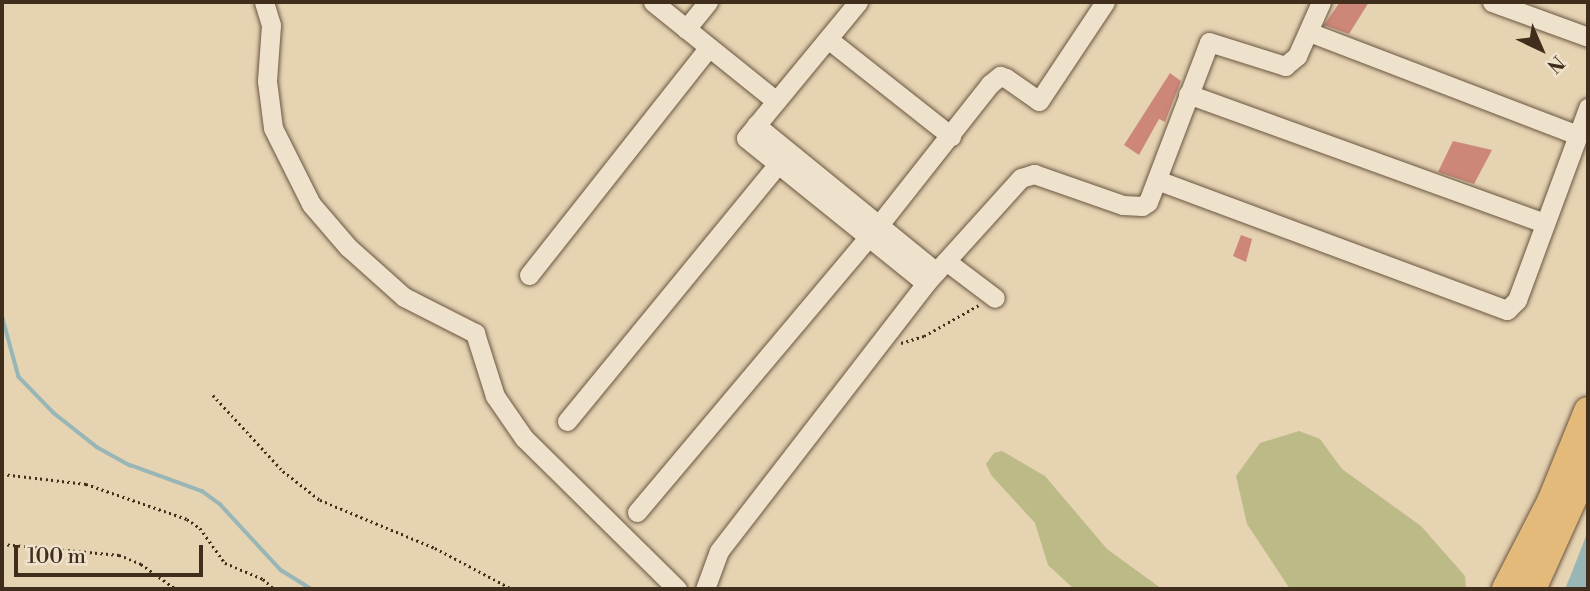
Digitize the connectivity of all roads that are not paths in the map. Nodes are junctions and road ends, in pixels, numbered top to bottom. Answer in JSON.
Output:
{"nodes":[{"id":1,"x":264,"y":2,"type":"edge"},
{"id":2,"x":653,"y":2,"type":"edge"},
{"id":3,"x":708,"y":2,"type":"edge"},
{"id":4,"x":858,"y":2,"type":"edge"},
{"id":5,"x":1105,"y":2,"type":"edge"},
{"id":6,"x":1321,"y":2,"type":"edge"},
{"id":7,"x":1492,"y":2,"type":"edge"},
{"id":8,"x":686,"y":29,"type":"junction"},
{"id":9,"x":1309,"y":32,"type":"junction"},
{"id":10,"x":1588,"y":37,"type":"edge"},
{"id":11,"x":828,"y":39,"type":"junction"},
{"id":12,"x":709,"y":47,"type":"junction"},
{"id":13,"x":1188,"y":94,"type":"junction"},
{"id":14,"x":776,"y":101,"type":"junction"},
{"id":15,"x":1588,"y":108,"type":"edge"},
{"id":16,"x":1578,"y":135,"type":"junction"},
{"id":17,"x":951,"y":136,"type":"junction"},
{"id":18,"x":783,"y":158,"type":"junction"},
{"id":19,"x":1157,"y":180,"type":"junction"},
{"id":20,"x":1544,"y":223,"type":"junction"},
{"id":21,"x":872,"y":232,"type":"junction"},
{"id":22,"x":936,"y":272,"type":"junction"},
{"id":23,"x":529,"y":275,"type":"dead end"},
{"id":24,"x":995,"y":298,"type":"road end"},
{"id":25,"x":1588,"y":411,"type":"edge"},
{"id":26,"x":567,"y":421,"type":"dead end"},
{"id":27,"x":1588,"y":465,"type":"edge"},
{"id":28,"x":637,"y":512,"type":"dead end"},
{"id":29,"x":677,"y":589,"type":"edge"},
{"id":30,"x":705,"y":589,"type":"edge"},
{"id":31,"x":1506,"y":589,"type":"edge"},
{"id":32,"x":1532,"y":589,"type":"edge"}],
"edges":[{"from":1,"to":29,"type":"street"},
{"from":2,"to":8,"type":"street"},
{"from":3,"to":8,"type":"street"},
{"from":4,"to":11,"type":"street"},
{"from":5,"to":17,"type":"street"},
{"from":6,"to":9,"type":"street"},
{"from":7,"to":10,"type":"street"},
{"from":8,"to":12,"type":"street"},
{"from":9,"to":13,"type":"street"},
{"from":9,"to":16,"type":"street"},
{"from":11,"to":14,"type":"street"},
{"from":11,"to":17,"type":"street"},
{"from":12,"to":14,"type":"street"},
{"from":12,"to":23,"type":"street"},
{"from":13,"to":19,"type":"street"},
{"from":13,"to":20,"type":"street"},
{"from":14,"to":18,"type":"street"},
{"from":15,"to":16,"type":"street"},
{"from":16,"to":20,"type":"street"},
{"from":17,"to":21,"type":"street"},
{"from":18,"to":21,"type":"street"},
{"from":18,"to":26,"type":"street"},
{"from":19,"to":20,"type":"street"},
{"from":19,"to":22,"type":"street"},
{"from":21,"to":22,"type":"street"},
{"from":21,"to":28,"type":"street"},
{"from":22,"to":24,"type":"street"},
{"from":22,"to":30,"type":"street"},
{"from":25,"to":31,"type":"highway"},
{"from":27,"to":32,"type":"highway"}]}
